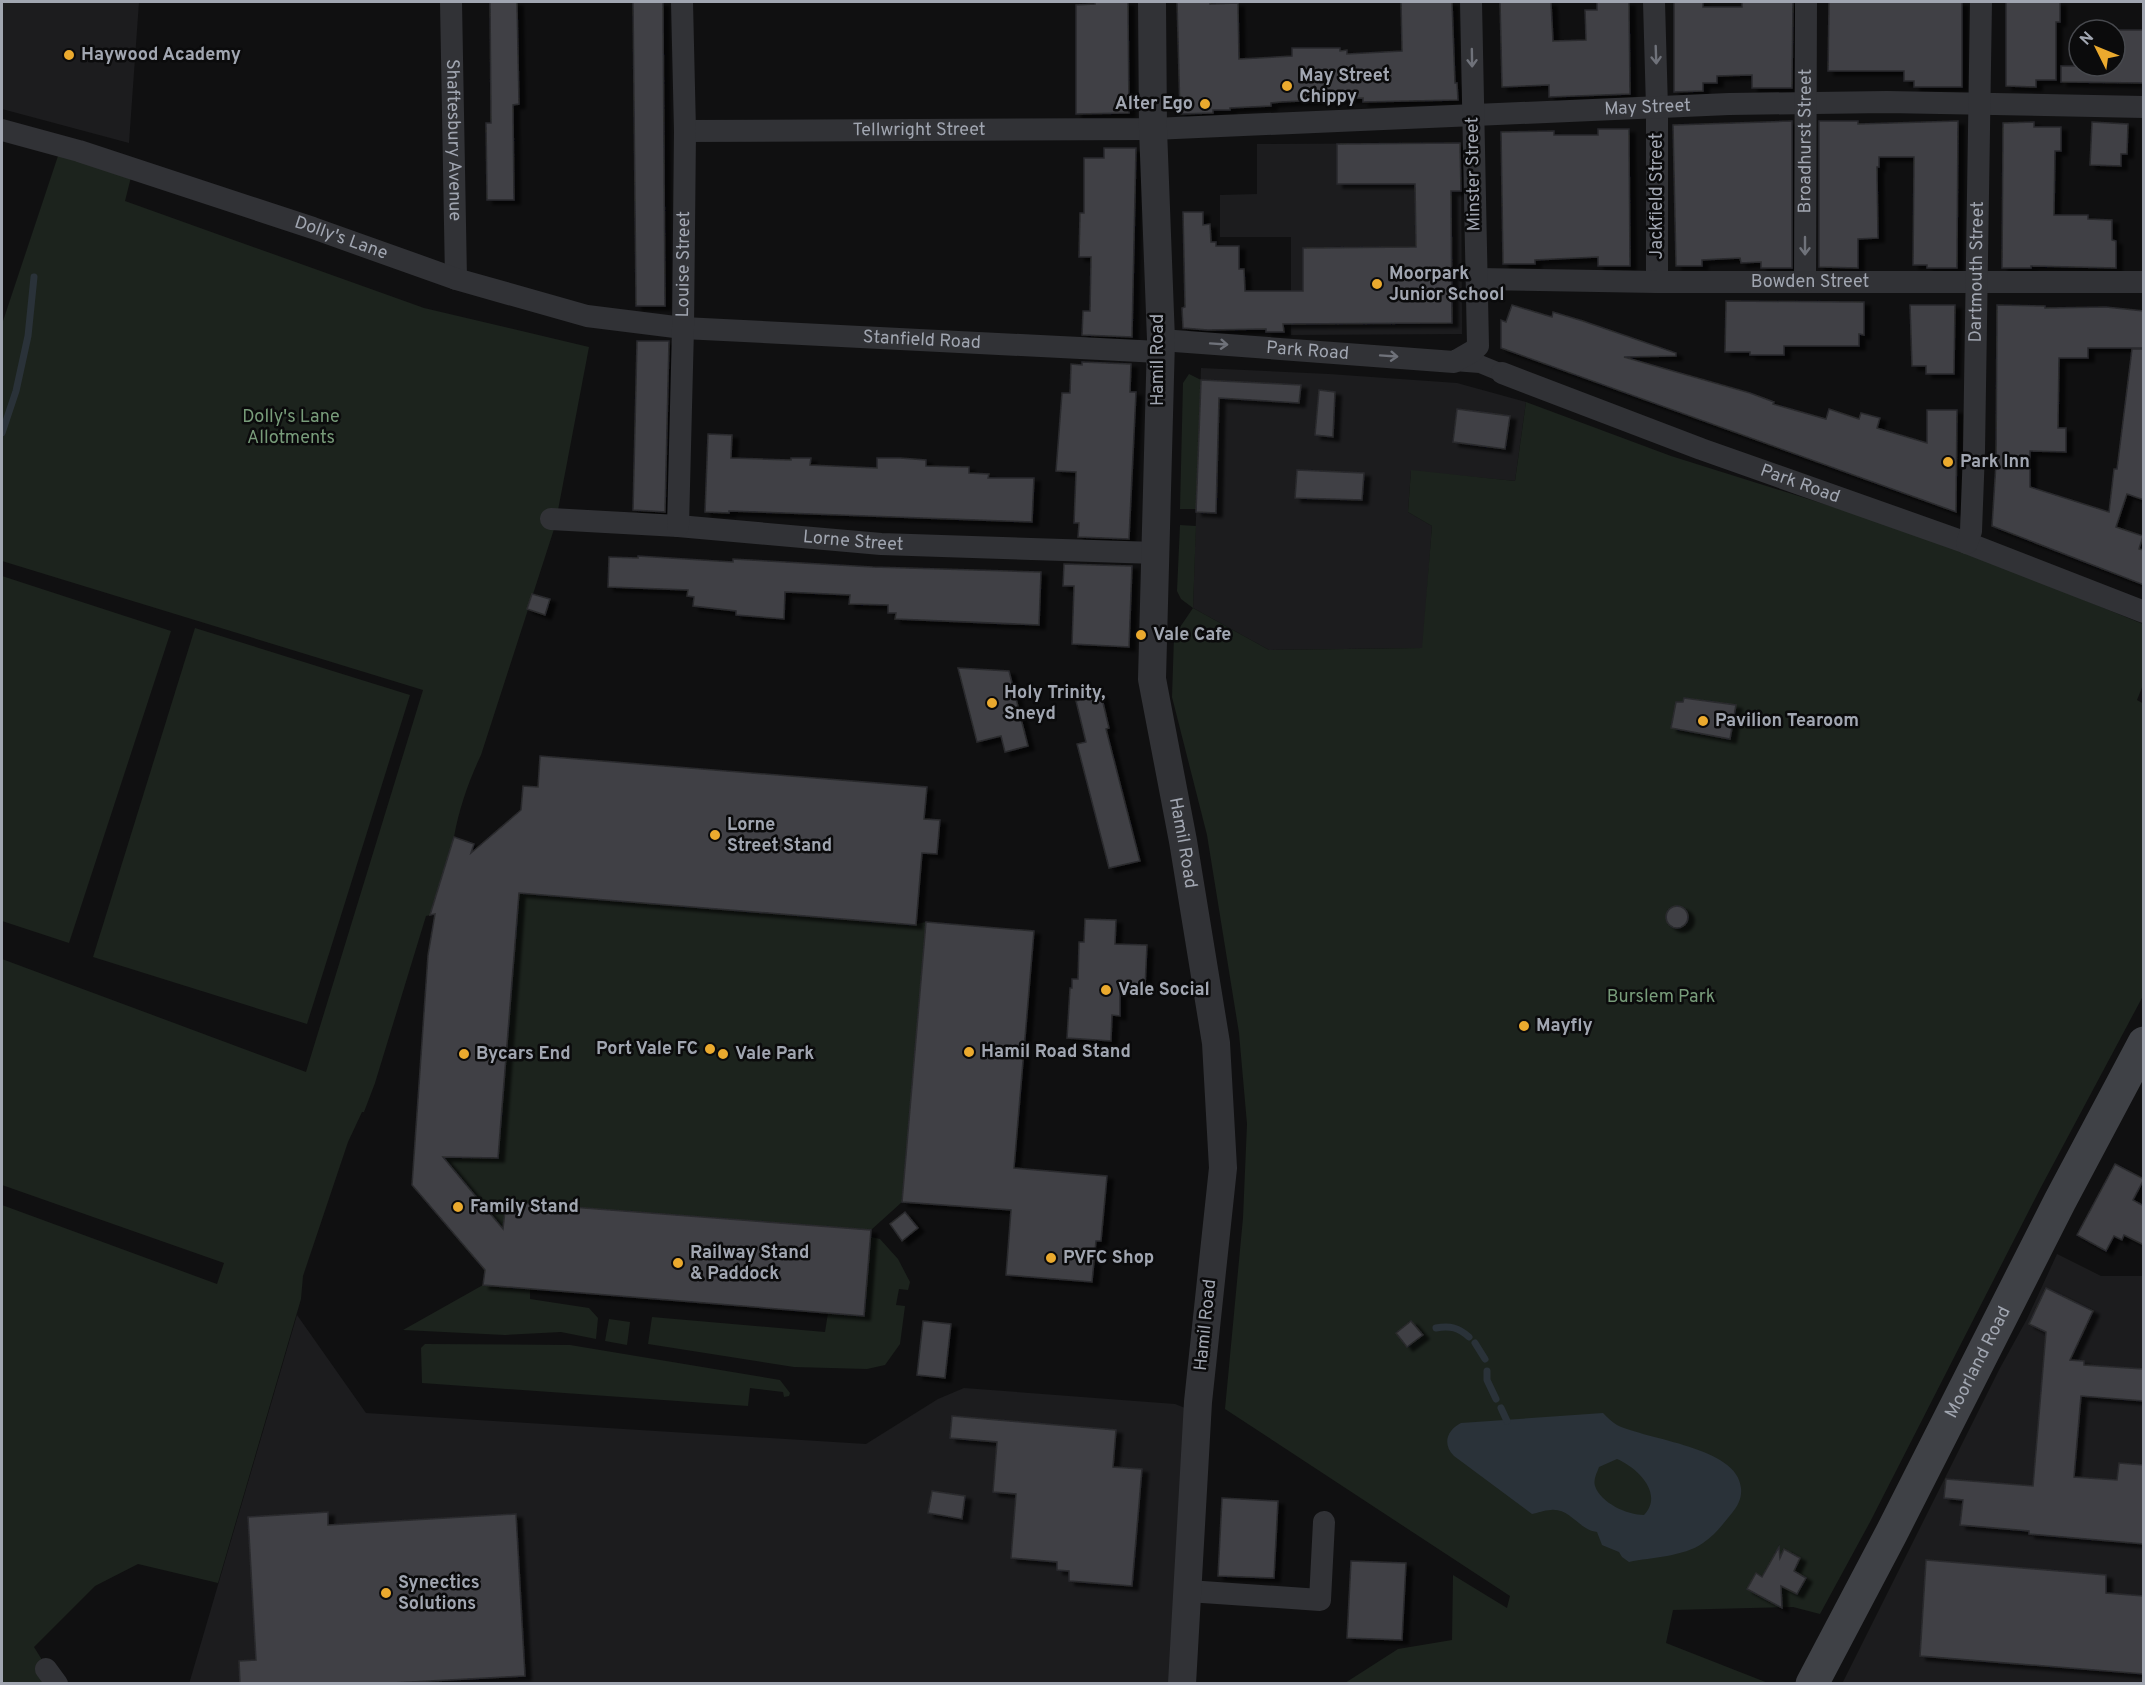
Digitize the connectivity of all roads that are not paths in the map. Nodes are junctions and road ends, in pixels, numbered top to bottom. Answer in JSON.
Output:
{"nodes":[{"id":1,"x":452,"y":2,"type":"edge"},
{"id":2,"x":682,"y":2,"type":"edge"},
{"id":3,"x":1152,"y":2,"type":"edge"},
{"id":4,"x":1471,"y":2,"type":"edge"},
{"id":5,"x":1654,"y":2,"type":"edge"},
{"id":6,"x":1806,"y":2,"type":"edge"},
{"id":7,"x":1981,"y":2,"type":"edge"},
{"id":8,"x":1805,"y":104,"type":"junction"},
{"id":9,"x":1980,"y":104,"type":"junction"},
{"id":10,"x":2144,"y":106,"type":"edge"},
{"id":11,"x":1657,"y":108,"type":"junction"},
{"id":12,"x":1473,"y":114,"type":"junction"},
{"id":13,"x":1153,"y":129,"type":"junction"},
{"id":14,"x":2,"y":130,"type":"edge"},
{"id":15,"x":684,"y":131,"type":"junction"},
{"id":16,"x":456,"y":279,"type":"junction"},
{"id":17,"x":1477,"y":279,"type":"junction"},
{"id":18,"x":1805,"y":281,"type":"junction"},
{"id":19,"x":1657,"y":282,"type":"junction"},
{"id":20,"x":1976,"y":282,"type":"junction"},
{"id":21,"x":2144,"y":282,"type":"edge"},
{"id":22,"x":683,"y":328,"type":"junction"},
{"id":23,"x":1160,"y":346,"type":"junction"},
{"id":24,"x":1455,"y":362,"type":"junction"},
{"id":25,"x":1502,"y":373,"type":"joint"},
{"id":26,"x":551,"y":519,"type":"dead end"},
{"id":27,"x":678,"y":526,"type":"junction"},
{"id":28,"x":1967,"y":543,"type":"junction"},
{"id":29,"x":1156,"y":553,"type":"junction"},
{"id":30,"x":2144,"y":612,"type":"edge"},
{"id":31,"x":2144,"y":1043,"type":"edge"},
{"id":32,"x":1324,"y":1522,"type":"dead end"},
{"id":33,"x":1188,"y":1591,"type":"junction"},
{"id":34,"x":1182,"y":1683,"type":"edge"},
{"id":35,"x":1812,"y":1683,"type":"edge"}],
"edges":[{"from":1,"to":16,"type":"street","name":"Shaftesbury Avenue"},
{"from":2,"to":15,"type":"street","name":"Louise Street"},
{"from":3,"to":13,"type":"street","name":"Hamil Road"},
{"from":4,"to":12,"type":"street","name":"Minster Street","one_way":true},
{"from":5,"to":11,"type":"street","name":"Jackfield Street","one_way":true},
{"from":6,"to":8,"type":"street","name":"Broadhurst Street"},
{"from":7,"to":9,"type":"street","name":"Dartmouth Street"},
{"from":8,"to":9,"type":"street","name":"May Street"},
{"from":8,"to":11,"type":"street","name":"May Street"},
{"from":8,"to":18,"type":"street","name":"Broadhurst Street","one_way":true},
{"from":9,"to":10,"type":"street","name":"May Street"},
{"from":9,"to":20,"type":"street","name":"Dartmouth Street"},
{"from":11,"to":12,"type":"street","name":"May Street"},
{"from":11,"to":19,"type":"street","name":"Jackfield Street"},
{"from":12,"to":13,"type":"street","name":"May Street"},
{"from":12,"to":17,"type":"street","name":"Minster Street"},
{"from":13,"to":15,"type":"street","name":"Tellwright Street"},
{"from":13,"to":23,"type":"street","name":"Hamil Road"},
{"from":14,"to":16,"type":"street","name":"Dolly's Lane"},
{"from":15,"to":22,"type":"street","name":"Louise Street"},
{"from":16,"to":22,"type":"street","name":"Dolly's Lane"},
{"from":17,"to":19,"type":"street","name":"Bowden Street"},
{"from":17,"to":24,"type":"street","name":"Minster Street"},
{"from":18,"to":19,"type":"street","name":"Bowden Street"},
{"from":18,"to":20,"type":"street","name":"Bowden Street"},
{"from":20,"to":21,"type":"street","name":"Bowden Street"},
{"from":20,"to":28,"type":"street","name":"Dartmouth Street"},
{"from":22,"to":23,"type":"street","name":"Stanfield Road"},
{"from":22,"to":27,"type":"street","name":"Louise Street"},
{"from":23,"to":24,"type":"street","name":"Park Road","one_way":true},
{"from":23,"to":29,"type":"street","name":"Hamil Road"},
{"from":24,"to":25,"type":"street","name":"Park Road"},
{"from":25,"to":28,"type":"street","name":"Park Road"},
{"from":26,"to":27,"type":"street","name":"Lorne Street"},
{"from":27,"to":29,"type":"street","name":"Lorne Street"},
{"from":28,"to":30,"type":"street","name":"Park Road"},
{"from":29,"to":33,"type":"street","name":"Hamil Road"},
{"from":31,"to":35,"type":"main road","name":"Moorland Road"},
{"from":32,"to":33,"type":"street"},
{"from":33,"to":34,"type":"street","name":"Hamil Road"}]}
